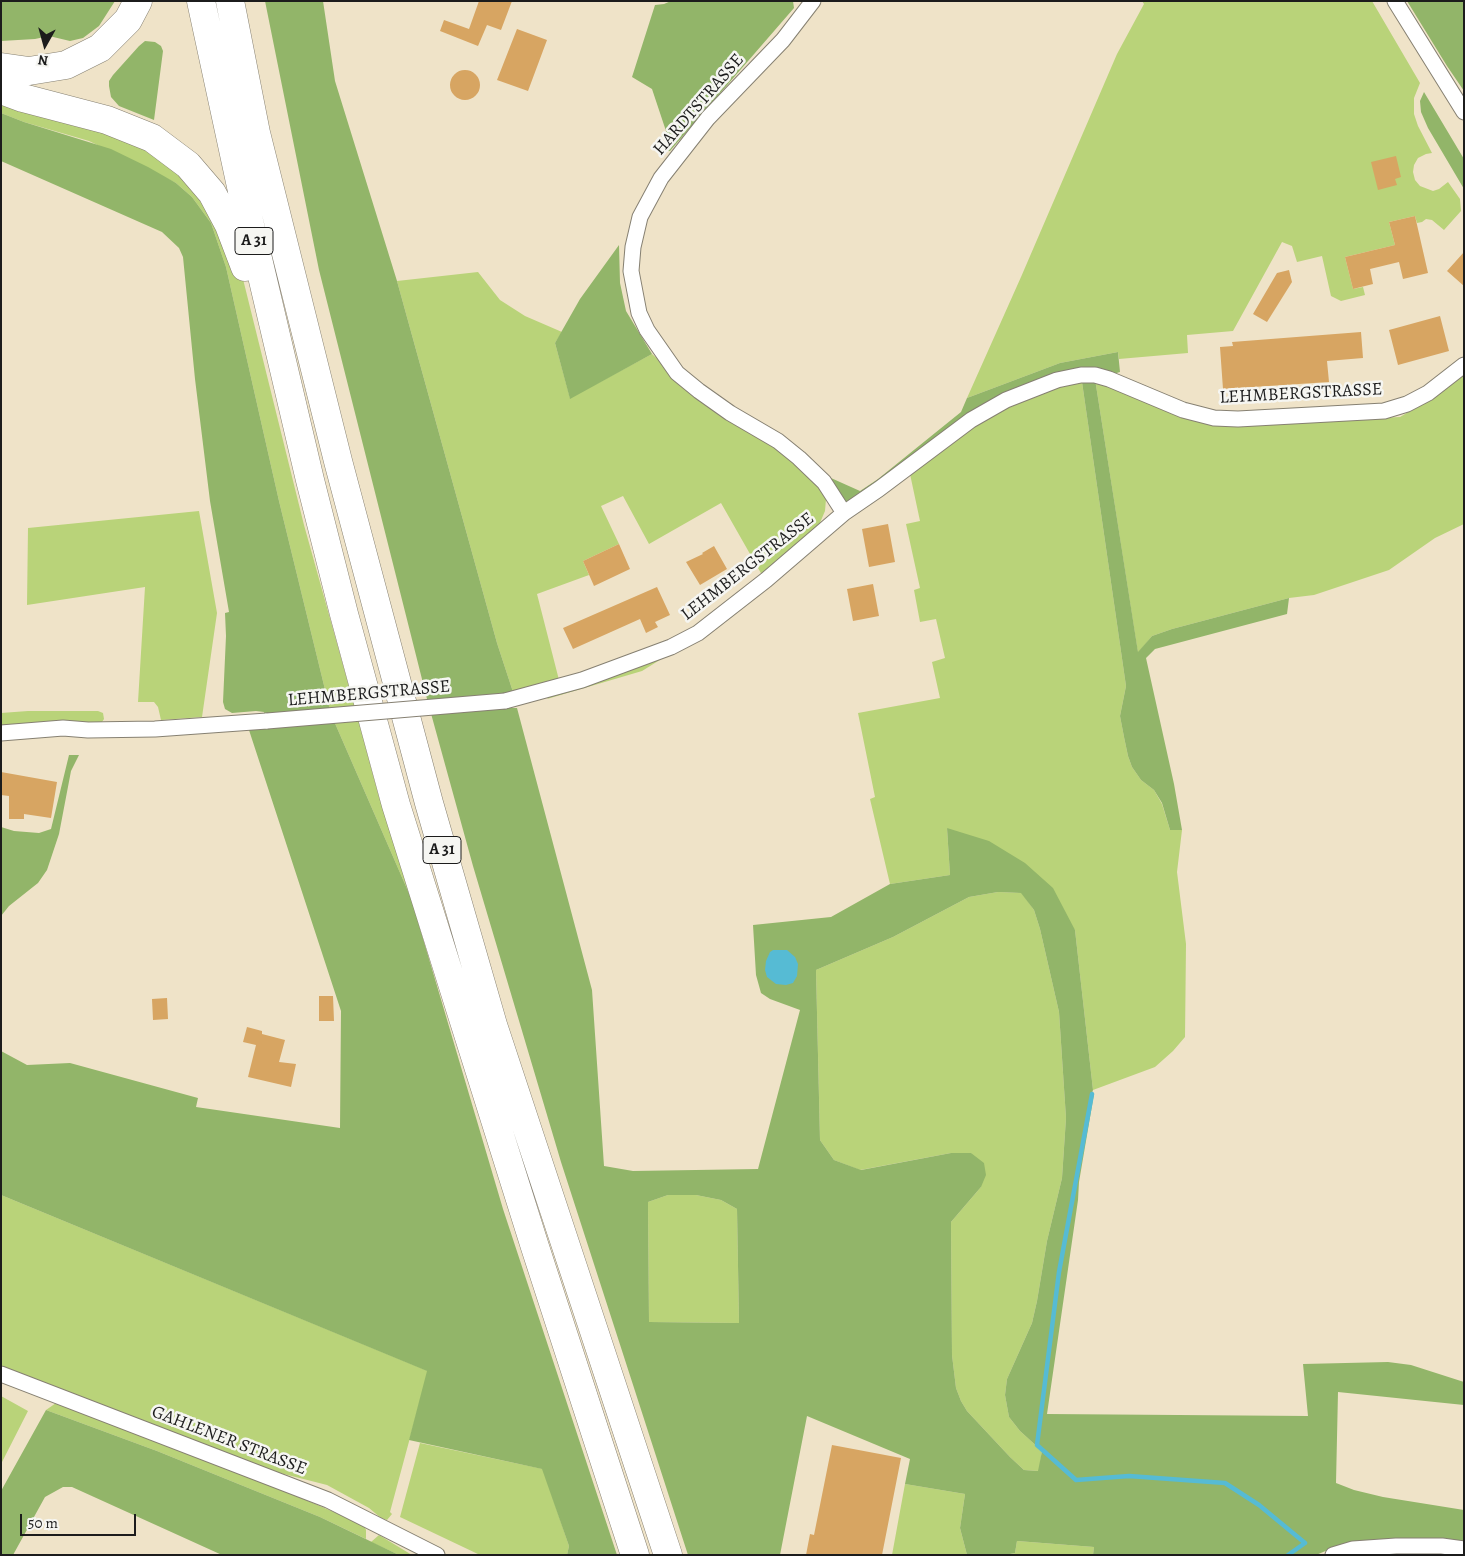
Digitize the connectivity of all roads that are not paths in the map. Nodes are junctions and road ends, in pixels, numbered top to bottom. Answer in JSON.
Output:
{"nodes":[{"id":1,"x":138,"y":1,"type":"edge"},
{"id":2,"x":201,"y":1,"type":"edge"},
{"id":3,"x":230,"y":1,"type":"edge"},
{"id":4,"x":813,"y":1,"type":"edge"},
{"id":5,"x":1395,"y":1,"type":"edge"},
{"id":6,"x":1,"y":67,"type":"edge"},
{"id":7,"x":1,"y":90,"type":"edge"},
{"id":8,"x":1464,"y":112,"type":"edge"},
{"id":9,"x":1464,"y":364,"type":"edge"},
{"id":10,"x":310,"y":480,"type":"junction"},
{"id":11,"x":844,"y":513,"type":"junction"},
{"id":12,"x":1,"y":733,"type":"edge"},
{"id":13,"x":1,"y":1374,"type":"edge"},
{"id":14,"x":1464,"y":1549,"type":"edge"},
{"id":15,"x":437,"y":1555,"type":"edge"},
{"id":16,"x":635,"y":1555,"type":"edge"},
{"id":17,"x":668,"y":1555,"type":"edge"},
{"id":18,"x":1333,"y":1555,"type":"edge"}],
"edges":[{"from":1,"to":6,"type":"highway"},
{"from":2,"to":10,"type":"highway","number":"A 31"},
{"from":3,"to":17,"type":"highway","number":"A 31"},
{"from":4,"to":11,"type":"street","name":"HARDTSTRASSE"},
{"from":5,"to":8,"type":"street"},
{"from":7,"to":10,"type":"highway"},
{"from":9,"to":11,"type":"street","name":"LEHMBERGSTRASSE"},
{"from":10,"to":16,"type":"highway","number":"A 31"},
{"from":11,"to":12,"type":"street","name":"LEHMBERGSTRASSE","bridge":true},
{"from":13,"to":15,"type":"street","name":"GAHLENER STRASSE"},
{"from":14,"to":18,"type":"street"}]}
